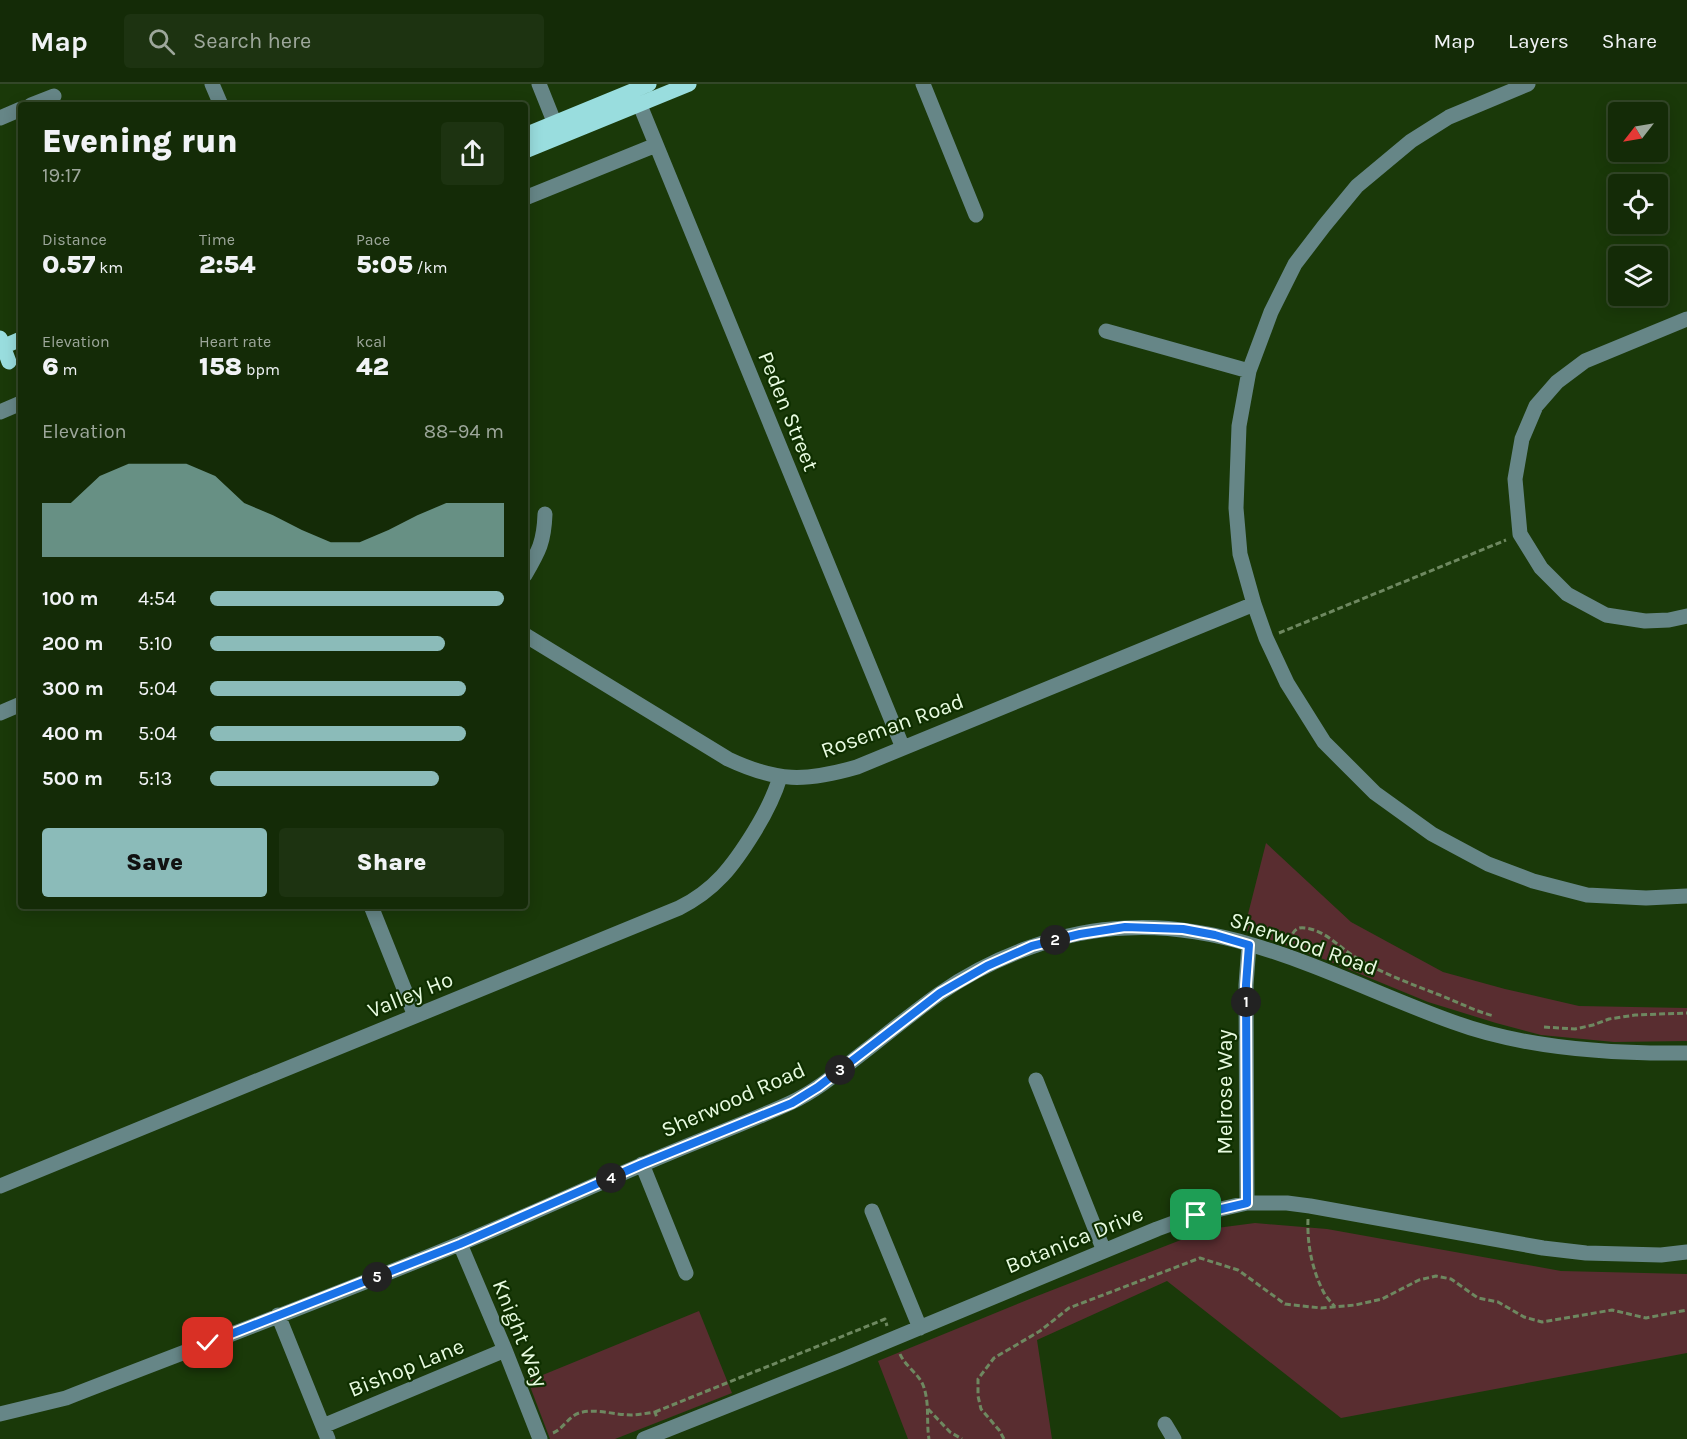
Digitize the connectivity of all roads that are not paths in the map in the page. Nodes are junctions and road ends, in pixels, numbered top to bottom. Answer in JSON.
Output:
{"nodes":[{"id":1,"x":539,"y":84,"type":"edge"},
{"id":2,"x":649,"y":84,"type":"edge"},
{"id":3,"x":689,"y":84,"type":"edge"},
{"id":4,"x":923,"y":84,"type":"edge"},
{"id":5,"x":1528,"y":84,"type":"edge"},
{"id":6,"x":218,"y":86,"type":"edge"},
{"id":7,"x":54,"y":96,"type":"dead end"},
{"id":8,"x":636,"y":97,"type":"junction"},
{"id":9,"x":39,"y":102,"type":"edge"},
{"id":10,"x":221,"y":102,"type":"edge"},
{"id":11,"x":18,"y":110,"type":"edge"},
{"id":12,"x":0,"y":118,"type":"edge"},
{"id":13,"x":558,"y":130,"type":"junction"},
{"id":14,"x":528,"y":135,"type":"edge"},
{"id":15,"x":656,"y":145,"type":"junction"},
{"id":16,"x":528,"y":149,"type":"edge"},
{"id":17,"x":528,"y":197,"type":"edge"},
{"id":18,"x":976,"y":215,"type":"dead end"},
{"id":19,"x":1687,"y":319,"type":"edge"},
{"id":20,"x":1106,"y":331,"type":"dead end"},
{"id":21,"x":18,"y":340,"type":"edge"},
{"id":22,"x":1,"y":344,"type":"edge"},
{"id":23,"x":10,"y":362,"type":"edge"},
{"id":24,"x":1249,"y":371,"type":"junction"},
{"id":25,"x":18,"y":404,"type":"edge"},
{"id":26,"x":0,"y":412,"type":"edge"},
{"id":27,"x":545,"y":514,"type":"dead end"},
{"id":28,"x":528,"y":569,"type":"edge"},
{"id":29,"x":1254,"y":604,"type":"junction"},
{"id":30,"x":1687,"y":616,"type":"edge"},
{"id":31,"x":528,"y":637,"type":"edge"},
{"id":32,"x":18,"y":705,"type":"edge"},
{"id":33,"x":0,"y":713,"type":"edge"},
{"id":34,"x":903,"y":748,"type":"junction"},
{"id":35,"x":780,"y":777,"type":"junction"},
{"id":36,"x":1687,"y":896,"type":"edge"},
{"id":37,"x":371,"y":909,"type":"edge"},
{"id":38,"x":1249,"y":945,"type":"junction"},
{"id":39,"x":415,"y":1016,"type":"junction"},
{"id":40,"x":1687,"y":1053,"type":"edge"},
{"id":41,"x":1036,"y":1080,"type":"dead end"},
{"id":42,"x":642,"y":1164,"type":"junction"},
{"id":43,"x":0,"y":1185,"type":"edge"},
{"id":44,"x":1247,"y":1203,"type":"junction"},
{"id":45,"x":872,"y":1211,"type":"dead end"},
{"id":46,"x":460,"y":1244,"type":"junction"},
{"id":47,"x":1104,"y":1251,"type":"junction"},
{"id":48,"x":1687,"y":1252,"type":"edge"},
{"id":49,"x":686,"y":1273,"type":"dead end"},
{"id":50,"x":278,"y":1315,"type":"junction"},
{"id":51,"x":920,"y":1328,"type":"junction"},
{"id":52,"x":506,"y":1350,"type":"junction"},
{"id":53,"x":0,"y":1414,"type":"edge"},
{"id":54,"x":1165,"y":1424,"type":"dead end"},
{"id":55,"x":325,"y":1432,"type":"edge"},
{"id":56,"x":540,"y":1439,"type":"edge"},
{"id":57,"x":645,"y":1439,"type":"edge"},
{"id":58,"x":1174,"y":1439,"type":"edge"}],
"edges":[{"from":1,"to":13,"type":"street"},
{"from":2,"to":8,"type":"main road"},
{"from":3,"to":8,"type":"main road"},
{"from":4,"to":18,"type":"street"},
{"from":5,"to":24,"type":"street"},
{"from":6,"to":10,"type":"street"},
{"from":7,"to":9,"type":"street"},
{"from":8,"to":13,"type":"main road"},
{"from":8,"to":15,"type":"street","name":"Peden Street"},
{"from":11,"to":12,"type":"street"},
{"from":13,"to":14,"type":"main road"},
{"from":13,"to":16,"type":"main road"},
{"from":15,"to":17,"type":"street"},
{"from":15,"to":34,"type":"street","name":"Peden Street"},
{"from":19,"to":30,"type":"street"},
{"from":20,"to":24,"type":"street"},
{"from":21,"to":22,"type":"main road"},
{"from":22,"to":23,"type":"main road"},
{"from":24,"to":29,"type":"street"},
{"from":25,"to":26,"type":"street"},
{"from":27,"to":28,"type":"street"},
{"from":29,"to":34,"type":"street","name":"Roseman Road"},
{"from":29,"to":36,"type":"street"},
{"from":31,"to":35,"type":"street","name":"Roseman Road"},
{"from":32,"to":33,"type":"street"},
{"from":34,"to":35,"type":"street","name":"Roseman Road"},
{"from":35,"to":39,"type":"street","name":"Valley Ho"},
{"from":37,"to":39,"type":"street"},
{"from":38,"to":40,"type":"street","name":"Sherwood Road"},
{"from":38,"to":42,"type":"street","name":"Sherwood Road"},
{"from":38,"to":44,"type":"street","name":"Melrose Way"},
{"from":39,"to":43,"type":"street","name":"Valley Ho"},
{"from":41,"to":47,"type":"street"},
{"from":42,"to":46,"type":"street","name":"Sherwood Road"},
{"from":42,"to":49,"type":"street"},
{"from":44,"to":47,"type":"street","name":"Botanica Drive"},
{"from":44,"to":48,"type":"street","name":"Botanica Drive"},
{"from":45,"to":51,"type":"street"},
{"from":46,"to":50,"type":"street","name":"Sherwood Road"},
{"from":46,"to":52,"type":"street","name":"Knight Way"},
{"from":47,"to":51,"type":"street","name":"Botanica Drive"},
{"from":50,"to":53,"type":"street","name":"Sherwood Road"},
{"from":50,"to":55,"type":"street"},
{"from":51,"to":57,"type":"street","name":"Botanica Drive"},
{"from":52,"to":55,"type":"street","name":"Bishop Lane"},
{"from":52,"to":56,"type":"street","name":"Knight Way"},
{"from":54,"to":58,"type":"street"}]}
